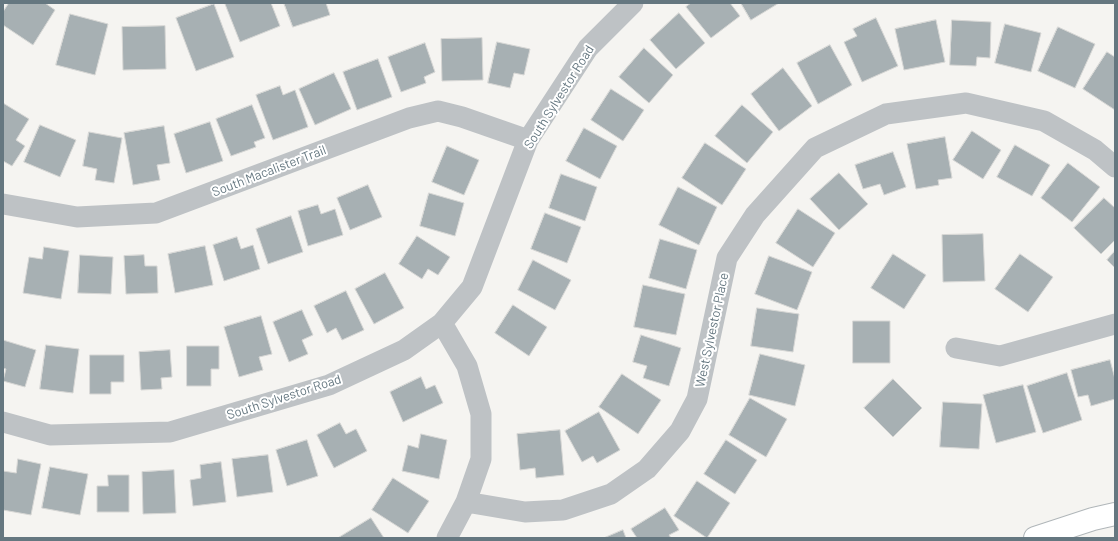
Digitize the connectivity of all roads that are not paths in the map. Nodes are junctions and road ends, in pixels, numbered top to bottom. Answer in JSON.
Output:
{"nodes":[{"id":1,"x":633,"y":3,"type":"edge"},
{"id":2,"x":528,"y":140,"type":"junction"},
{"id":3,"x":1115,"y":167,"type":"edge"},
{"id":4,"x":3,"y":204,"type":"edge"},
{"id":5,"x":442,"y":323,"type":"junction"},
{"id":6,"x":1115,"y":324,"type":"edge"},
{"id":7,"x":956,"y":348,"type":"dead end"},
{"id":8,"x":3,"y":422,"type":"edge"},
{"id":9,"x":466,"y":502,"type":"junction"},
{"id":10,"x":1115,"y":514,"type":"edge"},
{"id":11,"x":447,"y":538,"type":"edge"},
{"id":12,"x":1035,"y":538,"type":"edge"}],
"edges":[{"from":1,"to":2,"type":"street","name":"South Sylvestor Road"},
{"from":2,"to":4,"type":"street","name":"South Macalister Trail"},
{"from":2,"to":5,"type":"street","name":"South Sylvestor Road"},
{"from":3,"to":9,"type":"street","name":"West Sylvestor Place"},
{"from":5,"to":8,"type":"street","name":"South Sylvestor Road"},
{"from":5,"to":9,"type":"street"},
{"from":6,"to":7,"type":"street"},
{"from":9,"to":11,"type":"street"},
{"from":10,"to":12,"type":"main road"}]}
